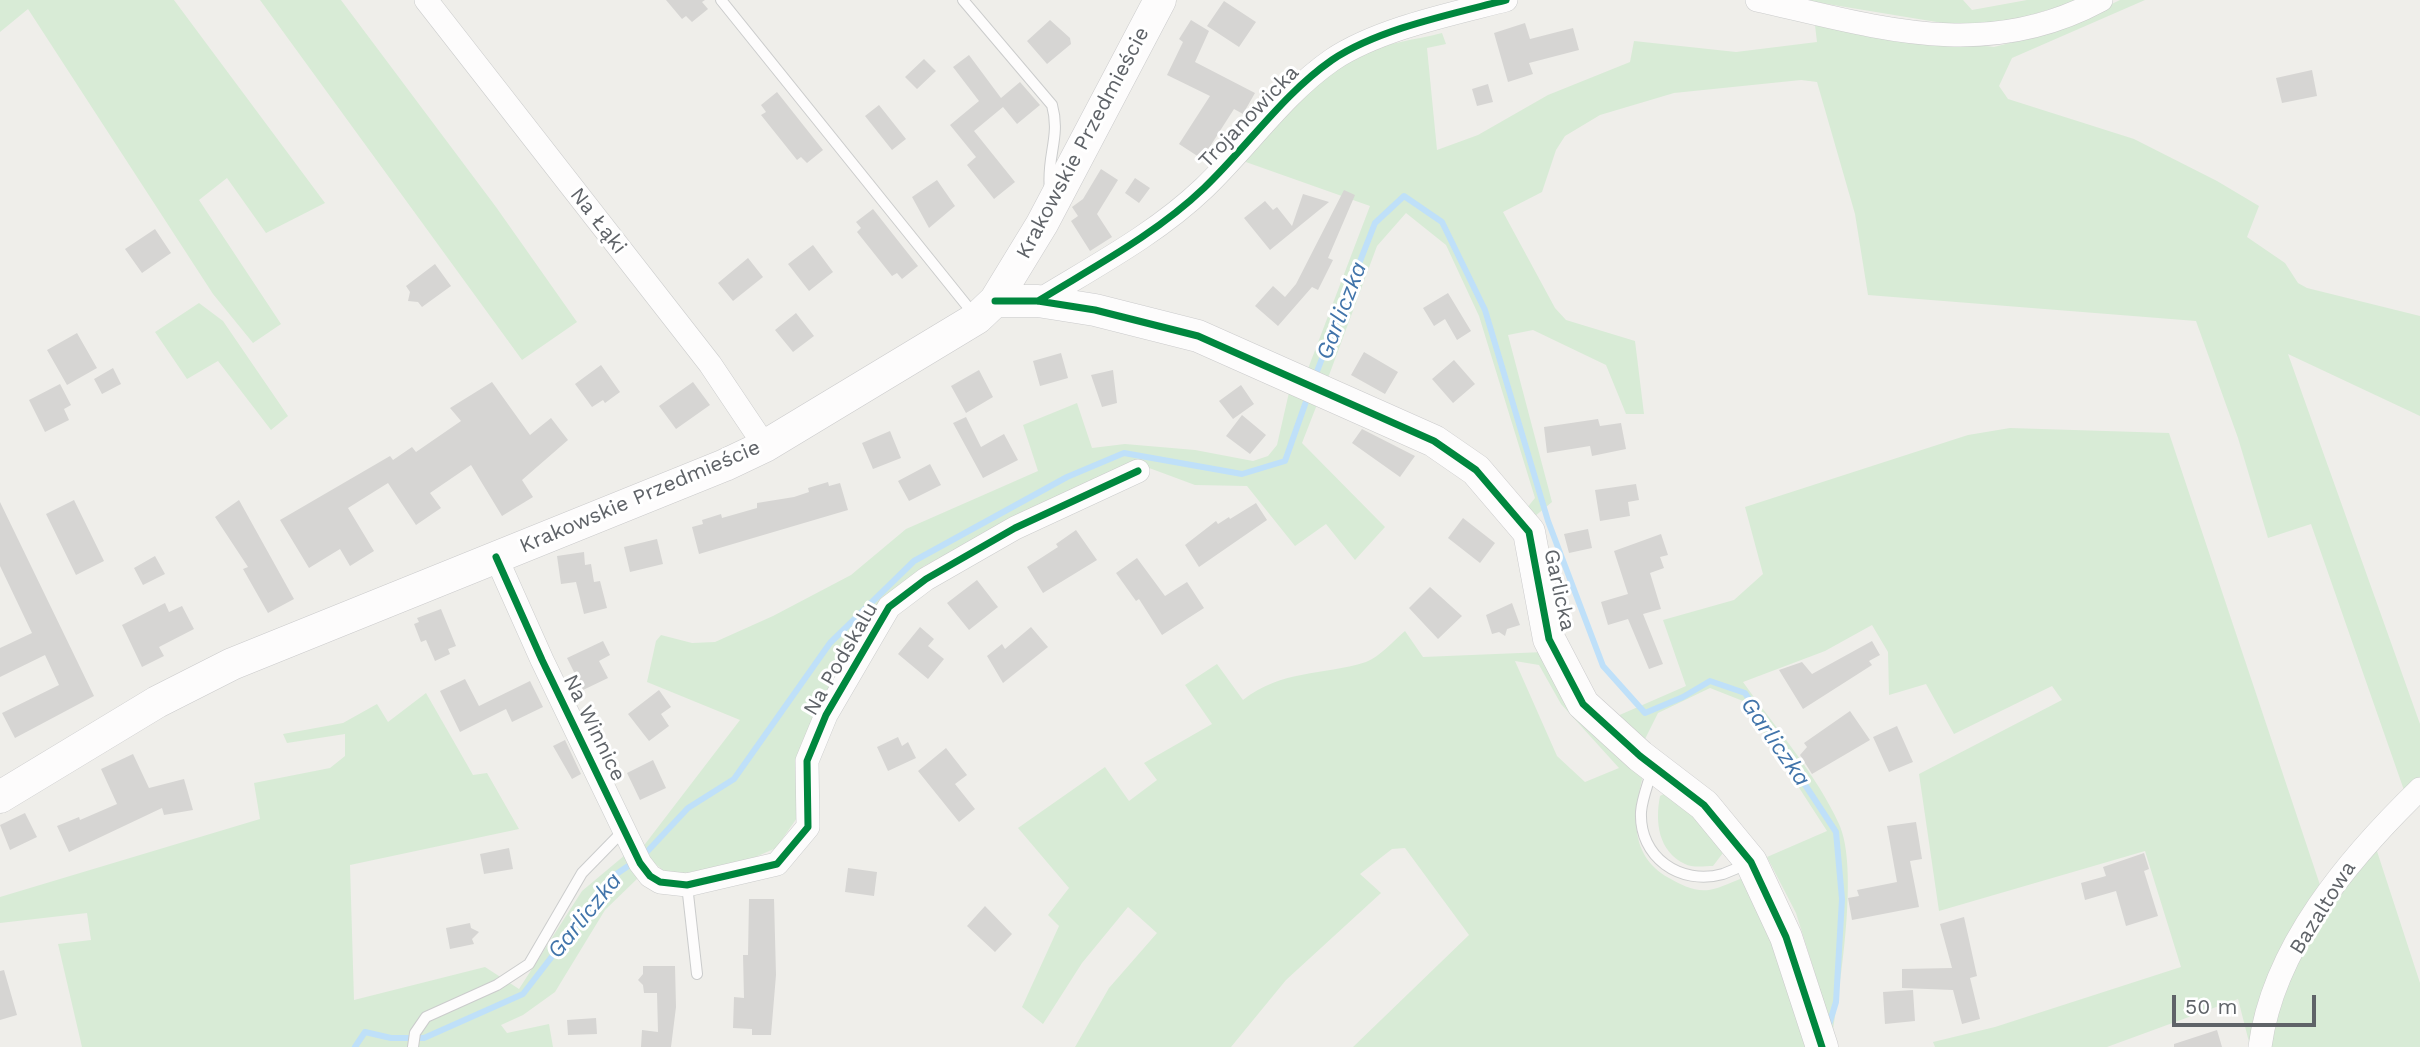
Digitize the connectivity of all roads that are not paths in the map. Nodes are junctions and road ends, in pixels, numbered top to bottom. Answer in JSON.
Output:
{"nodes":[{"id":1,"x":426,"y":0,"type":"edge"},
{"id":2,"x":721,"y":0,"type":"edge"},
{"id":3,"x":963,"y":0,"type":"edge"},
{"id":4,"x":1160,"y":0,"type":"edge"},
{"id":5,"x":1506,"y":0,"type":"edge"},
{"id":6,"x":1757,"y":0,"type":"edge"},
{"id":7,"x":2101,"y":0,"type":"edge"},
{"id":8,"x":1052,"y":205,"type":"junction"},
{"id":9,"x":1038,"y":301,"type":"junction"},
{"id":10,"x":986,"y":309,"type":"junction"},
{"id":11,"x":765,"y":446,"type":"junction"},
{"id":12,"x":1138,"y":471,"type":"dead end"},
{"id":13,"x":496,"y":557,"type":"junction"},
{"id":14,"x":1653,"y":764,"type":"junction"},
{"id":15,"x":2420,"y":789,"type":"edge"},
{"id":16,"x":0,"y":797,"type":"edge"},
{"id":17,"x":624,"y":830,"type":"junction"},
{"id":18,"x":1751,"y":862,"type":"junction"},
{"id":19,"x":687,"y":885,"type":"junction"},
{"id":20,"x":697,"y":974,"type":"dead end"},
{"id":21,"x":413,"y":1047,"type":"edge"},
{"id":22,"x":1822,"y":1047,"type":"edge"},
{"id":23,"x":2260,"y":1047,"type":"edge"}],
"edges":[{"from":1,"to":11,"type":"street","name":"Na Łąki"},
{"from":2,"to":10,"type":"lane"},
{"from":3,"to":8,"type":"lane"},
{"from":4,"to":8,"type":"main road","name":"Krakowskie Przedmieście"},
{"from":5,"to":9,"type":"street","name":"Trojanowicka"},
{"from":6,"to":7,"type":"street"},
{"from":8,"to":10,"type":"main road","name":"Krakowskie Przedmieście"},
{"from":9,"to":10,"type":"main road","name":"Garlicka"},
{"from":9,"to":14,"type":"main road","name":"Garlicka"},
{"from":10,"to":11,"type":"main road","name":"Krakowskie Przedmieście"},
{"from":11,"to":13,"type":"main road","name":"Krakowskie Przedmieście"},
{"from":12,"to":19,"type":"street","name":"Na Podskalu"},
{"from":13,"to":16,"type":"main road","name":"Krakowskie Przedmieście"},
{"from":13,"to":17,"type":"street","name":"Na Winnice"},
{"from":14,"to":18,"type":"main road","name":"Garlicka"},
{"from":14,"to":18,"type":"lane"},
{"from":15,"to":23,"type":"street","name":"Bazaltowa"},
{"from":17,"to":19,"type":"street","name":"Na Winnice"},
{"from":17,"to":21,"type":"lane"},
{"from":18,"to":22,"type":"main road","name":"Garlicka"},
{"from":19,"to":20,"type":"lane"}]}
